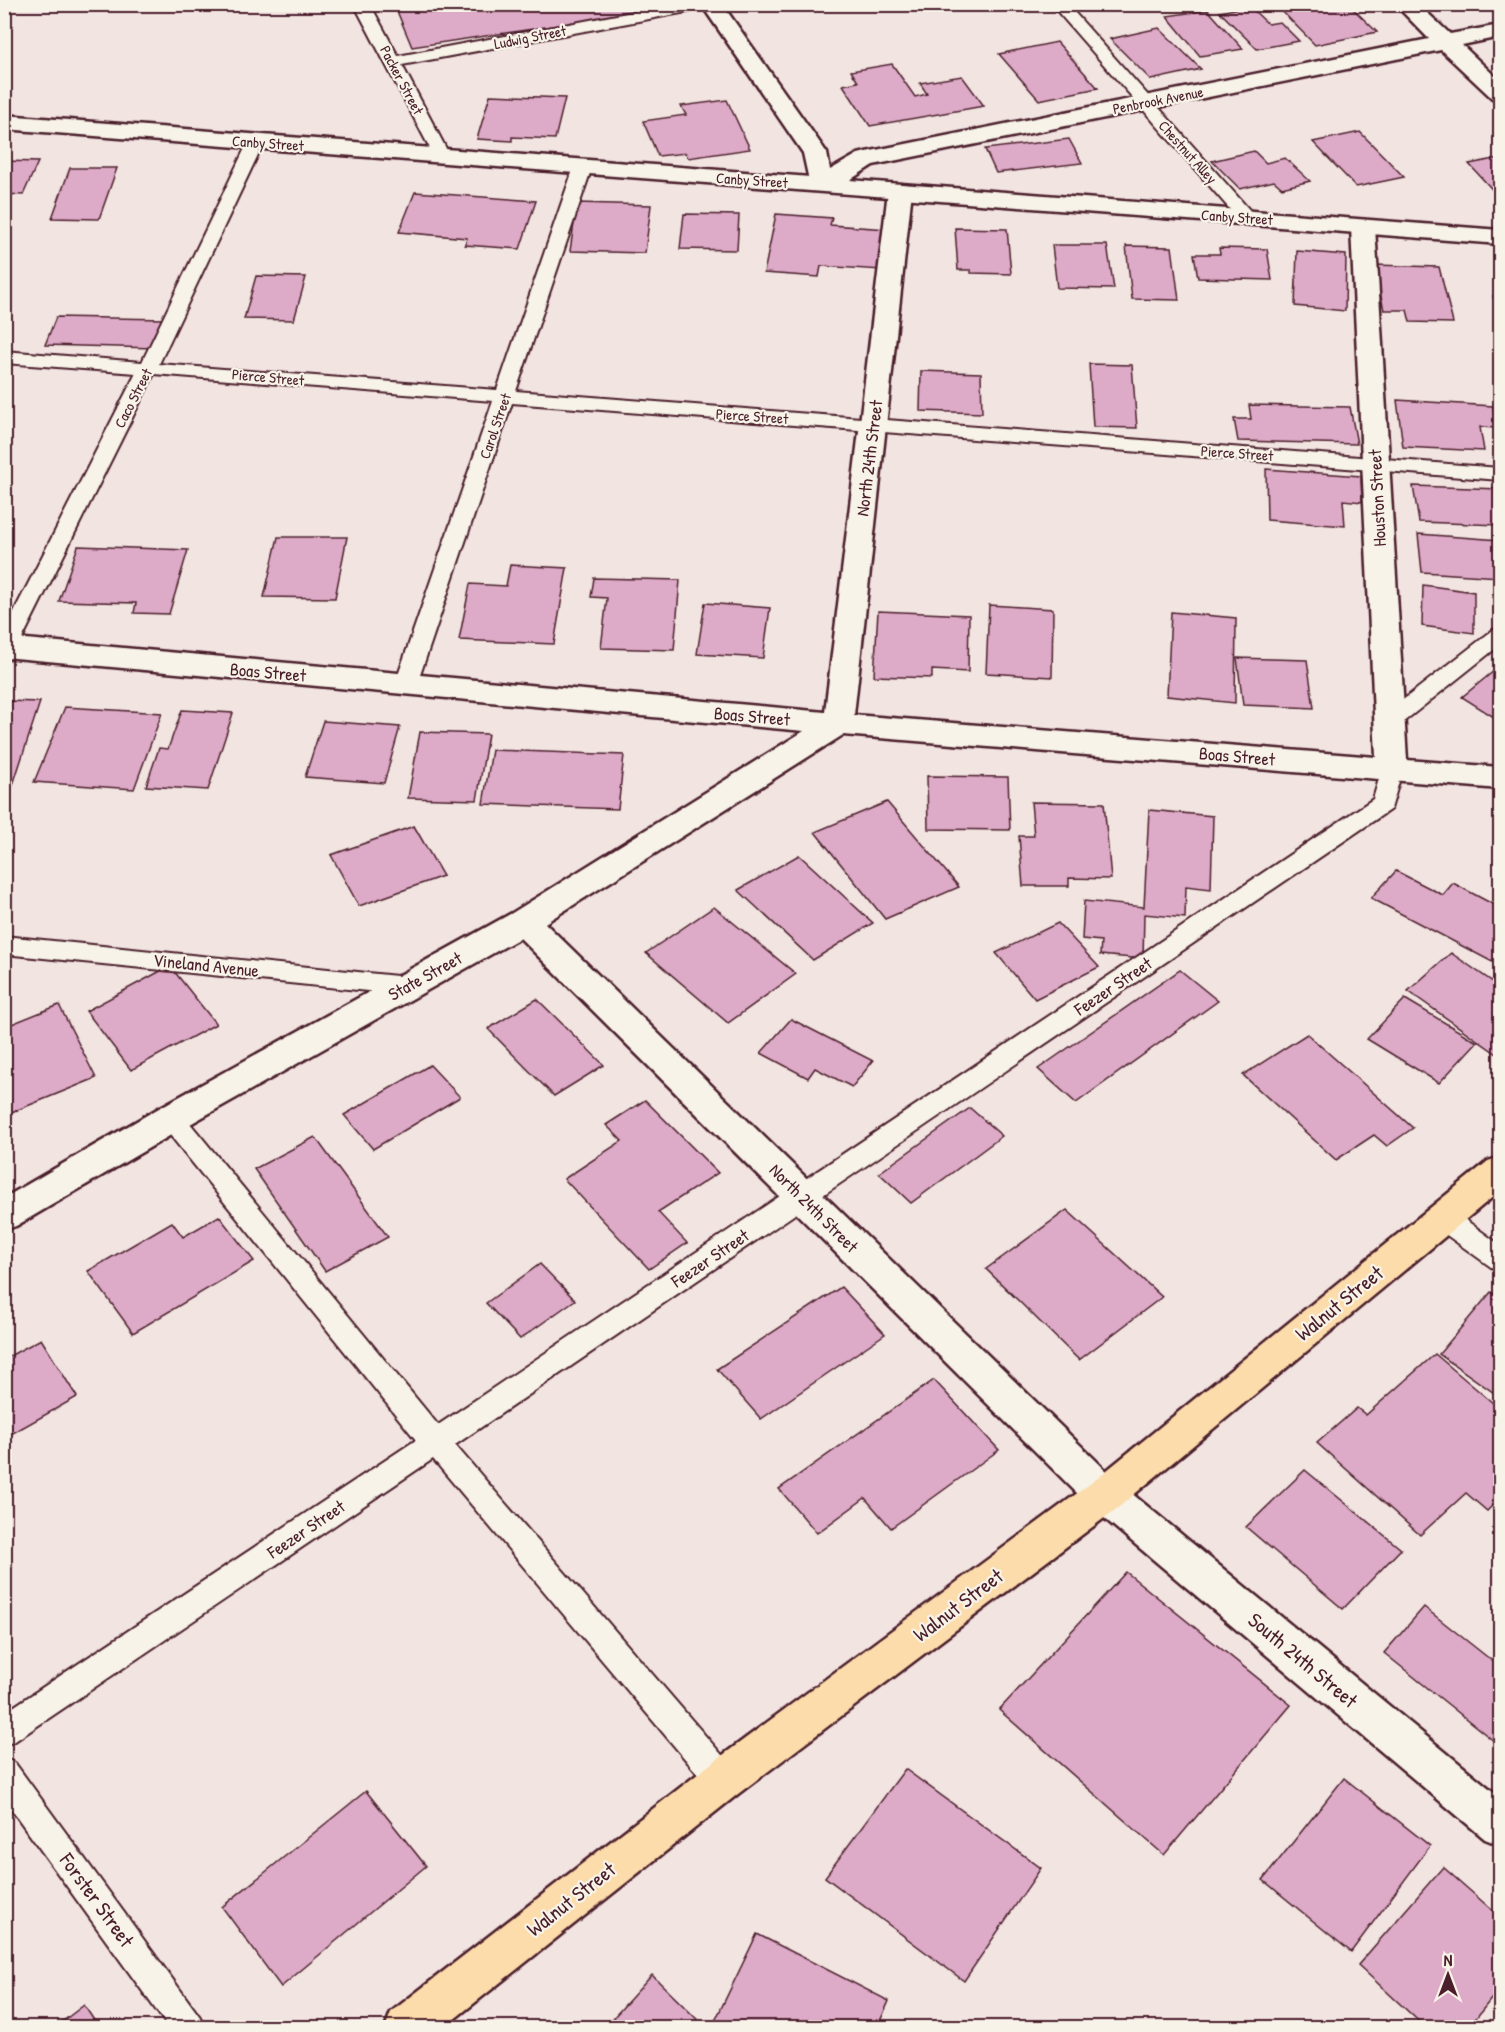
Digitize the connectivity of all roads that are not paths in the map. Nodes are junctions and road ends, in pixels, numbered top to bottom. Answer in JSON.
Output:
{"nodes":[{"id":1,"x":362,"y":4,"type":"edge"},
{"id":2,"x":704,"y":4,"type":"edge"},
{"id":3,"x":711,"y":4,"type":"edge"},
{"id":4,"x":1058,"y":4,"type":"edge"},
{"id":5,"x":1405,"y":4,"type":"edge"},
{"id":6,"x":1500,"y":30,"type":"edge"},
{"id":7,"x":1445,"y":42,"type":"junction"},
{"id":8,"x":393,"y":62,"type":"junction"},
{"id":9,"x":1500,"y":93,"type":"edge"},
{"id":10,"x":1145,"y":103,"type":"junction"},
{"id":11,"x":4,"y":122,"type":"edge"},
{"id":12,"x":256,"y":142,"type":"junction"},
{"id":13,"x":442,"y":156,"type":"junction"},
{"id":14,"x":583,"y":167,"type":"junction"},
{"id":15,"x":822,"y":185,"type":"junction"},
{"id":16,"x":900,"y":191,"type":"junction"},
{"id":17,"x":1247,"y":218,"type":"junction"},
{"id":18,"x":1363,"y":227,"type":"junction"},
{"id":19,"x":1500,"y":237,"type":"edge"},
{"id":20,"x":4,"y":357,"type":"edge"},
{"id":21,"x":148,"y":368,"type":"junction"},
{"id":22,"x":505,"y":396,"type":"junction"},
{"id":23,"x":872,"y":425,"type":"junction"},
{"id":24,"x":1375,"y":464,"type":"junction"},
{"id":25,"x":1500,"y":474,"type":"edge"},
{"id":26,"x":1500,"y":635,"type":"edge"},
{"id":27,"x":5,"y":649,"type":"edge"},
{"id":28,"x":406,"y":684,"type":"junction"},
{"id":29,"x":1389,"y":722,"type":"junction"},
{"id":30,"x":838,"y":724,"type":"junction"},
{"id":31,"x":1392,"y":768,"type":"junction"},
{"id":32,"x":1500,"y":778,"type":"edge"},
{"id":33,"x":523,"y":921,"type":"junction"},
{"id":34,"x":4,"y":945,"type":"edge"},
{"id":35,"x":407,"y":986,"type":"junction"},
{"id":36,"x":171,"y":1118,"type":"junction"},
{"id":37,"x":1500,"y":1172,"type":"edge"},
{"id":38,"x":802,"y":1197,"type":"junction"},
{"id":39,"x":4,"y":1216,"type":"edge"},
{"id":40,"x":1443,"y":1218,"type":"junction"},
{"id":41,"x":1500,"y":1259,"type":"edge"},
{"id":42,"x":435,"y":1442,"type":"junction"},
{"id":43,"x":1105,"y":1495,"type":"junction"},
{"id":44,"x":4,"y":1731,"type":"edge"},
{"id":45,"x":4,"y":1773,"type":"edge"},
{"id":46,"x":723,"y":1780,"type":"junction"},
{"id":47,"x":1500,"y":1824,"type":"edge"},
{"id":48,"x":189,"y":2028,"type":"edge"},
{"id":49,"x":407,"y":2028,"type":"edge"}],
"edges":[{"from":1,"to":8,"type":"lane","name":"Packer Street"},
{"from":2,"to":8,"type":"lane","name":"Ludwig Street"},
{"from":3,"to":15,"type":"street"},
{"from":4,"to":10,"type":"lane","name":"Chestnut Alley"},
{"from":5,"to":7,"type":"street"},
{"from":6,"to":7,"type":"street","name":"Penbrook Avenue"},
{"from":7,"to":9,"type":"street"},
{"from":7,"to":10,"type":"street","name":"Penbrook Avenue"},
{"from":8,"to":13,"type":"lane","name":"Packer Street"},
{"from":10,"to":15,"type":"street","name":"Penbrook Avenue"},
{"from":10,"to":17,"type":"lane","name":"Chestnut Alley"},
{"from":11,"to":12,"type":"street","name":"Canby Street"},
{"from":12,"to":13,"type":"street","name":"Canby Street"},
{"from":12,"to":21,"type":"lane","name":"Caco Street"},
{"from":13,"to":14,"type":"street","name":"Canby Street"},
{"from":14,"to":15,"type":"street","name":"Canby Street"},
{"from":14,"to":22,"type":"lane","name":"Carol Street"},
{"from":15,"to":16,"type":"street","name":"Canby Street"},
{"from":16,"to":17,"type":"street","name":"Canby Street"},
{"from":16,"to":23,"type":"street","name":"North 24th Street"},
{"from":17,"to":18,"type":"street","name":"Canby Street"},
{"from":18,"to":19,"type":"street","name":"Canby Street"},
{"from":18,"to":24,"type":"street","name":"Houston Street"},
{"from":20,"to":21,"type":"lane","name":"Pierce Street"},
{"from":21,"to":22,"type":"lane","name":"Pierce Street"},
{"from":21,"to":27,"type":"lane","name":"Caco Street"},
{"from":22,"to":23,"type":"lane","name":"Pierce Street"},
{"from":22,"to":28,"type":"lane","name":"Carol Street"},
{"from":23,"to":24,"type":"lane","name":"Pierce Street"},
{"from":23,"to":30,"type":"street","name":"North 24th Street"},
{"from":24,"to":25,"type":"lane","name":"Pierce Street"},
{"from":24,"to":29,"type":"street","name":"Houston Street"},
{"from":26,"to":29,"type":"lane"},
{"from":27,"to":28,"type":"street","name":"Boas Street"},
{"from":28,"to":30,"type":"street","name":"Boas Street"},
{"from":29,"to":31,"type":"street","name":"Houston Street"},
{"from":30,"to":31,"type":"street","name":"Boas Street"},
{"from":30,"to":33,"type":"street","name":"State Street"},
{"from":31,"to":32,"type":"street","name":"Boas Street"},
{"from":31,"to":38,"type":"lane","name":"Feezer Street"},
{"from":33,"to":35,"type":"street","name":"State Street"},
{"from":33,"to":38,"type":"street","name":"North 24th Street"},
{"from":34,"to":35,"type":"lane","name":"Vineland Avenue"},
{"from":35,"to":36,"type":"street","name":"State Street"},
{"from":36,"to":39,"type":"street","name":"State Street"},
{"from":36,"to":42,"type":"lane"},
{"from":37,"to":40,"type":"main road","name":"Walnut Street"},
{"from":38,"to":42,"type":"lane","name":"Feezer Street"},
{"from":38,"to":43,"type":"street","name":"North 24th Street"},
{"from":40,"to":41,"type":"lane"},
{"from":40,"to":43,"type":"main road","name":"Walnut Street"},
{"from":42,"to":44,"type":"lane","name":"Feezer Street"},
{"from":42,"to":46,"type":"lane"},
{"from":43,"to":46,"type":"main road","name":"Walnut Street"},
{"from":43,"to":47,"type":"street","name":"South 24th Street"},
{"from":45,"to":48,"type":"lane","name":"Forster Street"},
{"from":46,"to":49,"type":"main road","name":"Walnut Street"}]}
